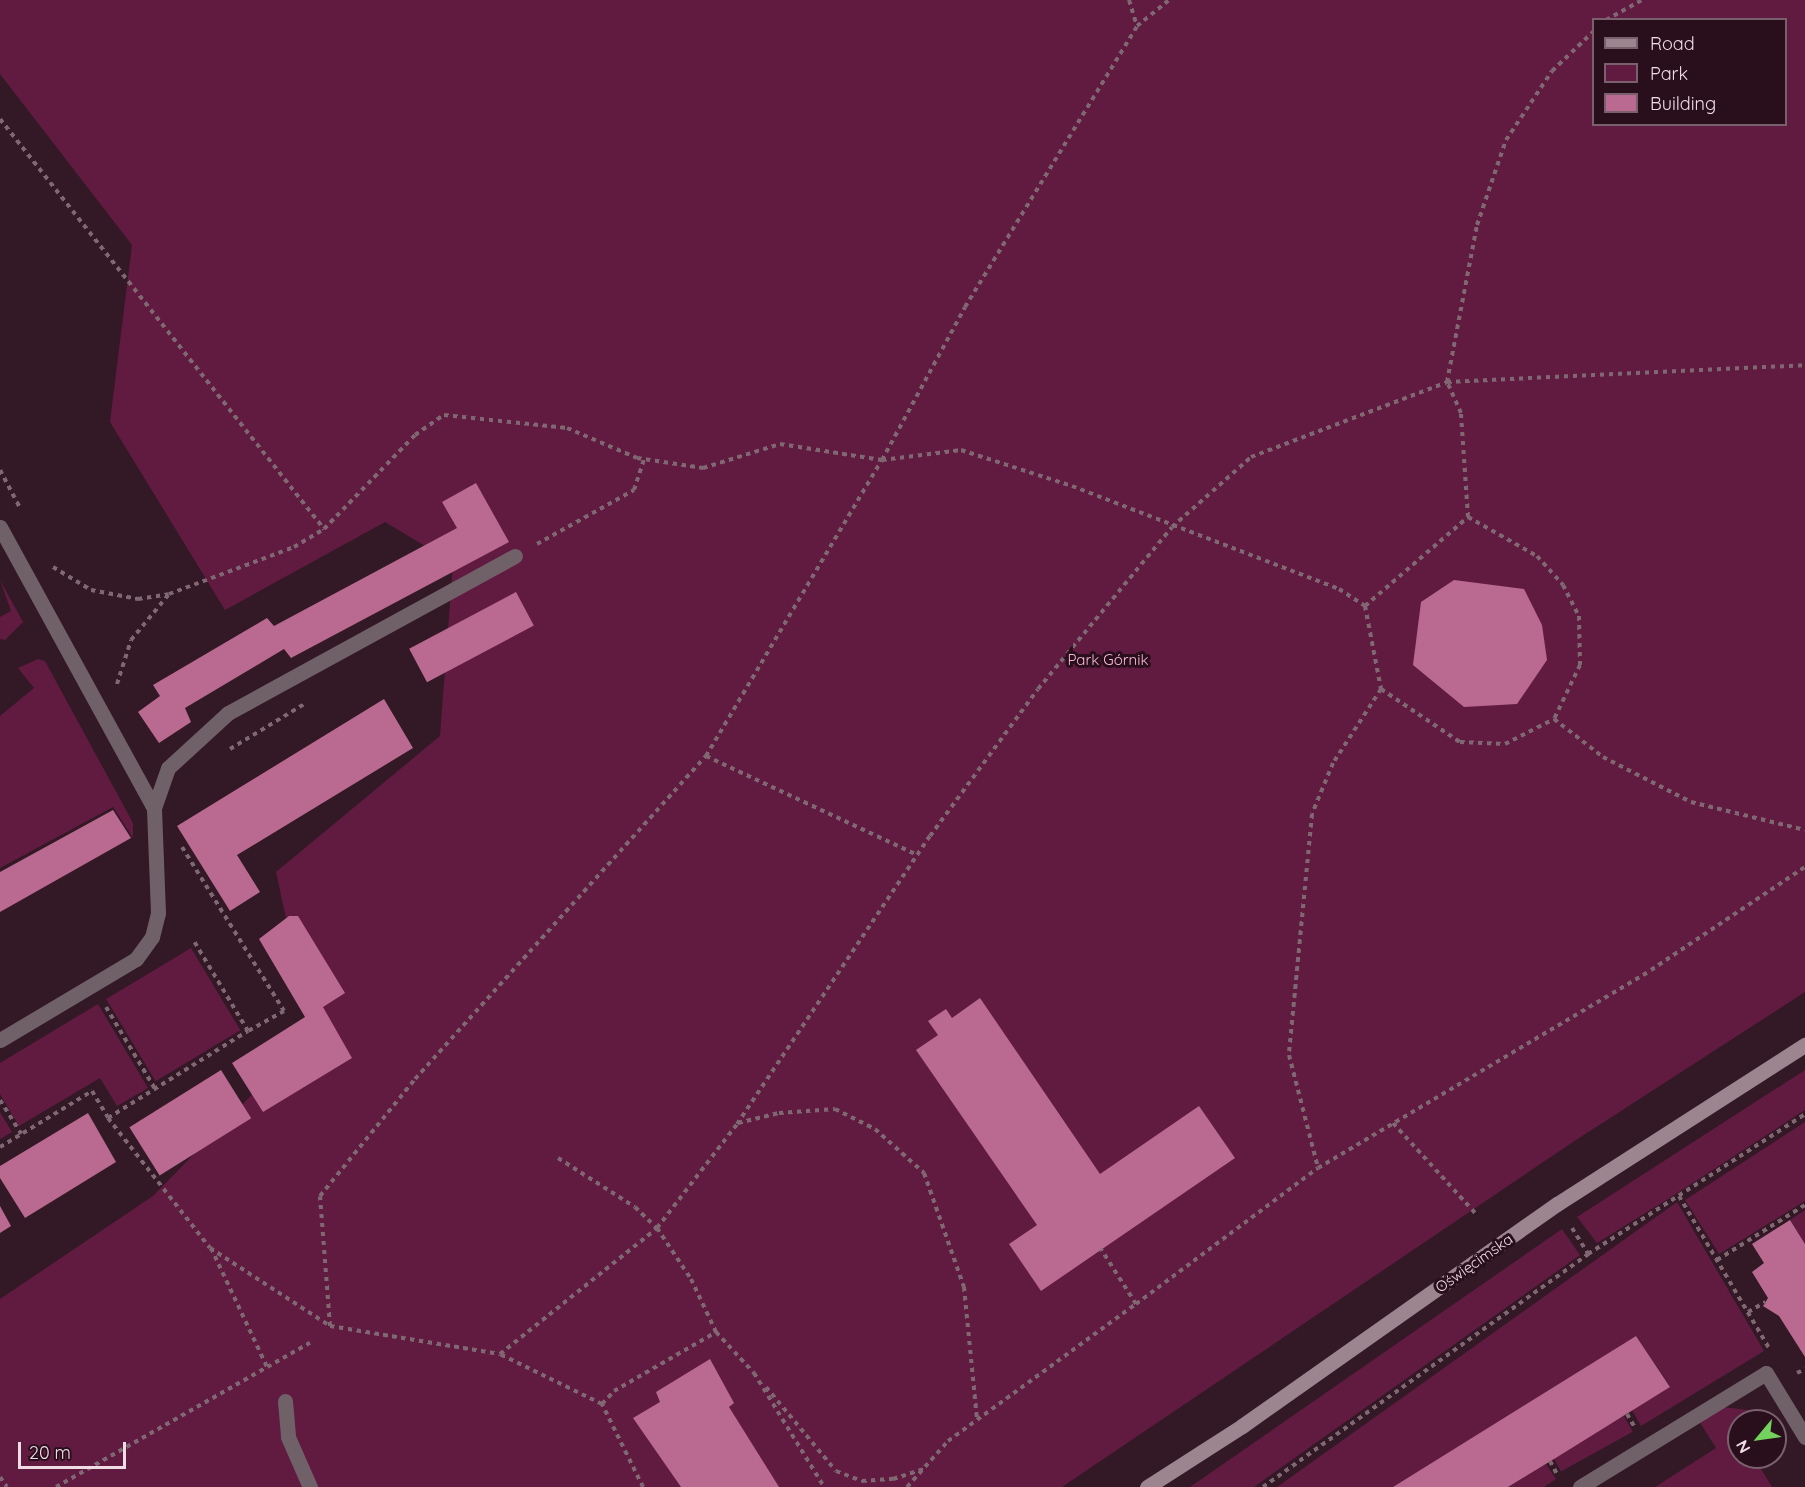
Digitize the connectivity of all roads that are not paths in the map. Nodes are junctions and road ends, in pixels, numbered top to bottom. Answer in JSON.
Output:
{"nodes":[{"id":1,"x":0,"y":527,"type":"edge"},
{"id":2,"x":515,"y":556,"type":"road end"},
{"id":3,"x":154,"y":808,"type":"junction"},
{"id":4,"x":0,"y":1040,"type":"edge"},
{"id":5,"x":1805,"y":1044,"type":"edge"},
{"id":6,"x":285,"y":1401,"type":"dead end"},
{"id":7,"x":1805,"y":1437,"type":"edge"},
{"id":8,"x":310,"y":1487,"type":"edge"},
{"id":9,"x":1147,"y":1487,"type":"edge"},
{"id":10,"x":1580,"y":1487,"type":"edge"}],
"edges":[{"from":1,"to":3,"type":"street"},
{"from":2,"to":3,"type":"street"},
{"from":3,"to":4,"type":"street"},
{"from":5,"to":9,"type":"street","name":"Oświęcimska"},
{"from":6,"to":8,"type":"street"},
{"from":7,"to":10,"type":"street"}]}
